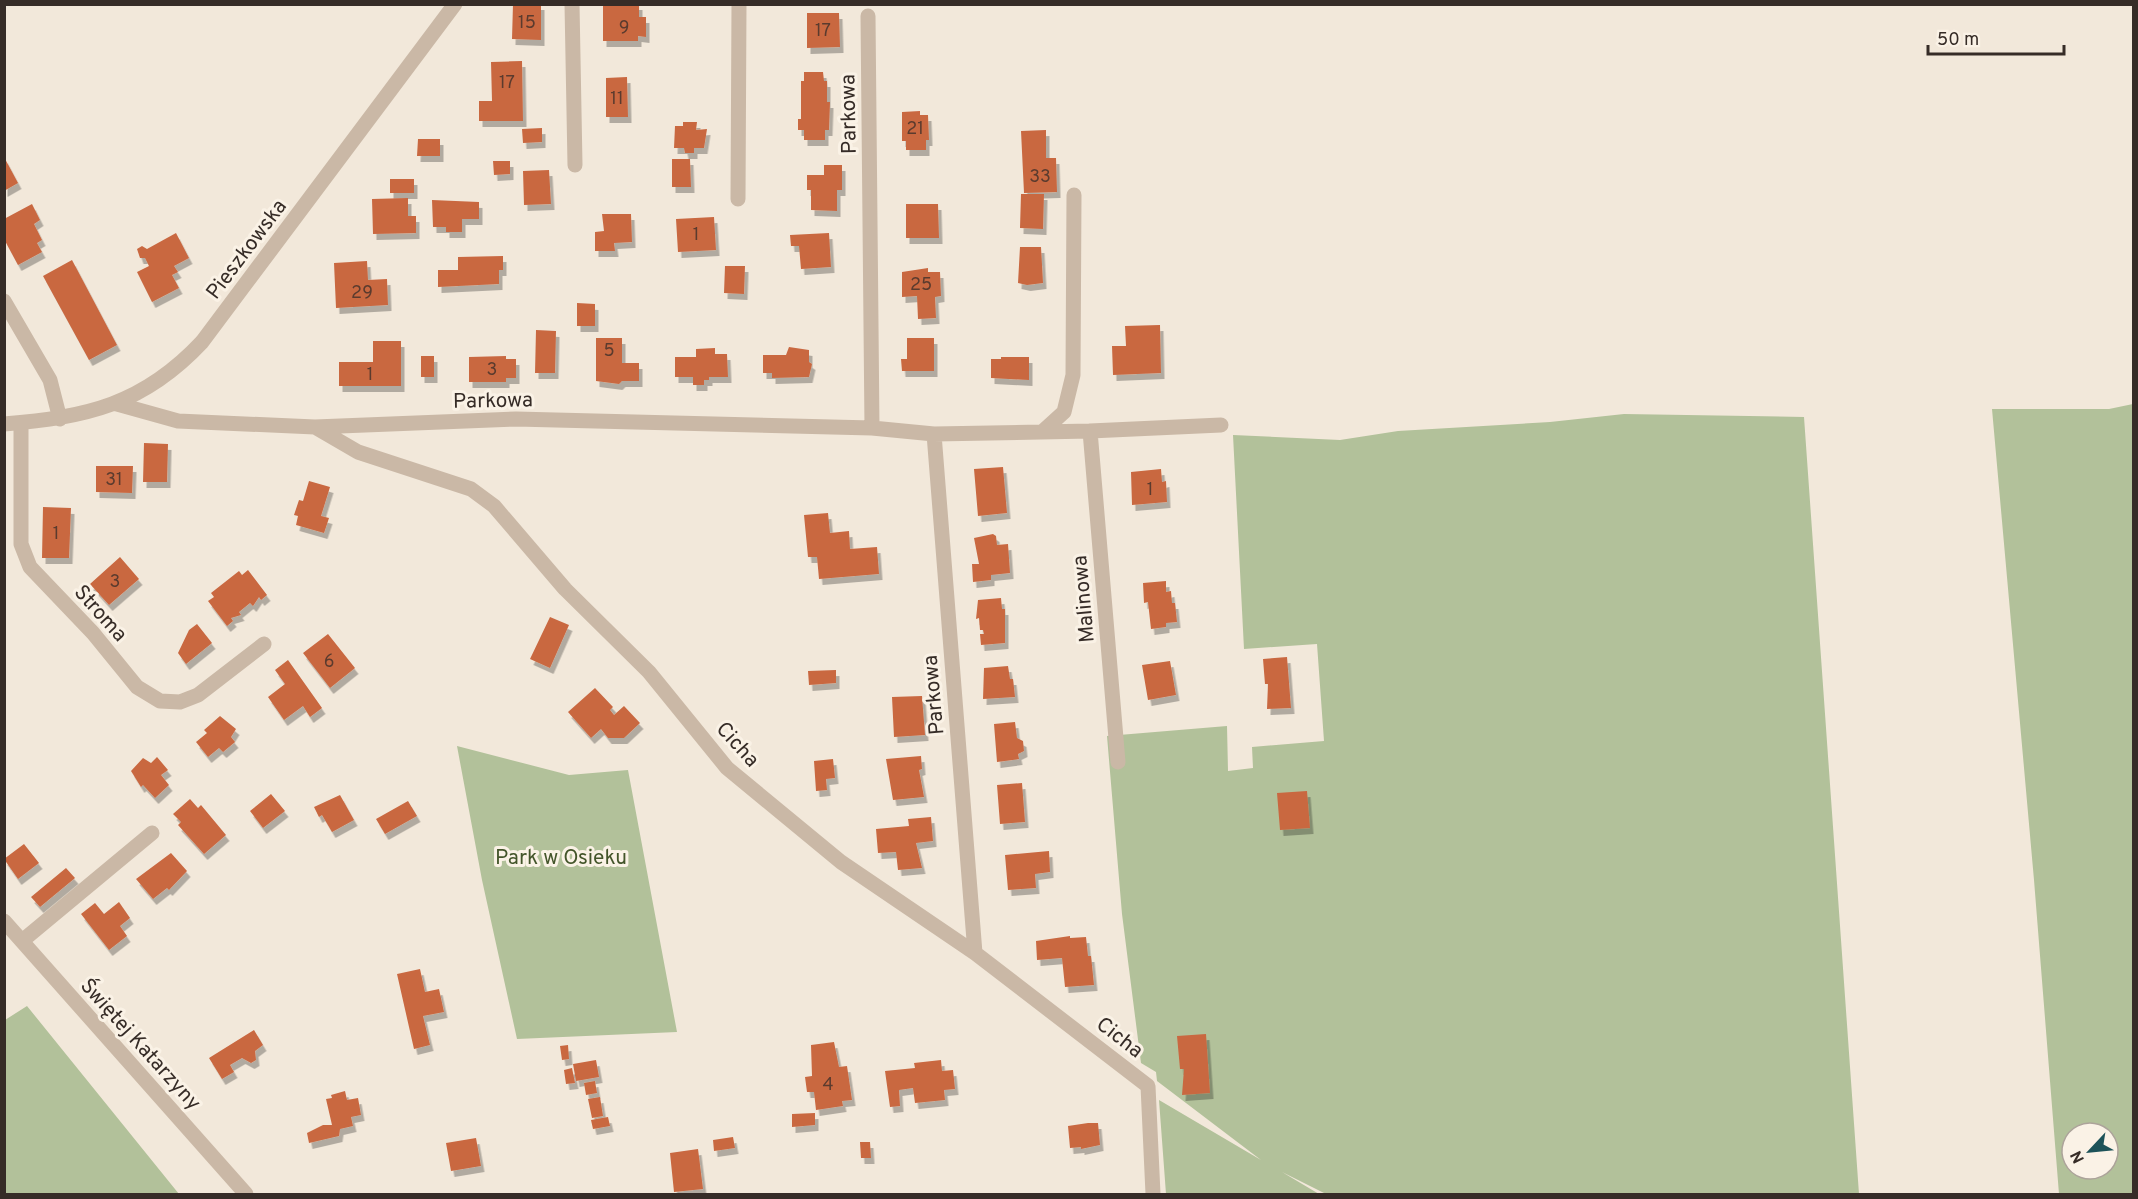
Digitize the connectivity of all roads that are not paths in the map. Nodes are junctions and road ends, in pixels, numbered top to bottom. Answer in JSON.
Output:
{"nodes":[{"id":1,"x":456,"y":4,"type":"edge"},
{"id":2,"x":572,"y":4,"type":"edge"},
{"id":3,"x":739,"y":4,"type":"edge"},
{"id":4,"x":868,"y":16,"type":"dead end"},
{"id":5,"x":575,"y":165,"type":"dead end"},
{"id":6,"x":1074,"y":195,"type":"dead end"},
{"id":7,"x":738,"y":199,"type":"dead end"},
{"id":8,"x":4,"y":302,"type":"edge"},
{"id":9,"x":117,"y":404,"type":"junction"},
{"id":10,"x":60,"y":419,"type":"junction"},
{"id":11,"x":21,"y":423,"type":"junction"},
{"id":12,"x":4,"y":424,"type":"edge"},
{"id":13,"x":1221,"y":425,"type":"dead end"},
{"id":14,"x":315,"y":427,"type":"junction"},
{"id":15,"x":872,"y":428,"type":"junction"},
{"id":16,"x":1090,"y":431,"type":"junction"},
{"id":17,"x":1042,"y":432,"type":"junction"},
{"id":18,"x":934,"y":434,"type":"junction"},
{"id":19,"x":264,"y":644,"type":"dead end"},
{"id":20,"x":1118,"y":762,"type":"dead end"},
{"id":21,"x":152,"y":833,"type":"dead end"},
{"id":22,"x":4,"y":921,"type":"edge"},
{"id":23,"x":22,"y":941,"type":"junction"},
{"id":24,"x":975,"y":953,"type":"junction"},
{"id":25,"x":246,"y":1194,"type":"edge"},
{"id":26,"x":1153,"y":1194,"type":"edge"}],
"edges":[{"from":1,"to":9,"type":"street","name":"Pieszkowska"},
{"from":2,"to":5,"type":"street"},
{"from":3,"to":7,"type":"street"},
{"from":4,"to":15,"type":"street","name":"Parkowa"},
{"from":6,"to":17,"type":"street"},
{"from":8,"to":10,"type":"street"},
{"from":9,"to":10,"type":"street","name":"Pieszkowska"},
{"from":9,"to":14,"type":"street","name":"Parkowa"},
{"from":10,"to":11,"type":"street","name":"Pieszkowska"},
{"from":11,"to":12,"type":"street","name":"Pieszkowska"},
{"from":11,"to":19,"type":"street","name":"Stroma"},
{"from":13,"to":16,"type":"street","name":"Parkowa"},
{"from":14,"to":15,"type":"street","name":"Parkowa"},
{"from":14,"to":24,"type":"street","name":"Cicha"},
{"from":15,"to":18,"type":"street","name":"Parkowa"},
{"from":16,"to":17,"type":"street","name":"Parkowa"},
{"from":16,"to":20,"type":"street","name":"Malinowa"},
{"from":17,"to":18,"type":"street","name":"Parkowa"},
{"from":18,"to":24,"type":"street","name":"Parkowa"},
{"from":21,"to":23,"type":"street"},
{"from":22,"to":23,"type":"street","name":"Świętej Katarzyny"},
{"from":23,"to":25,"type":"street","name":"Świętej Katarzyny"},
{"from":24,"to":26,"type":"street","name":"Cicha"}]}
